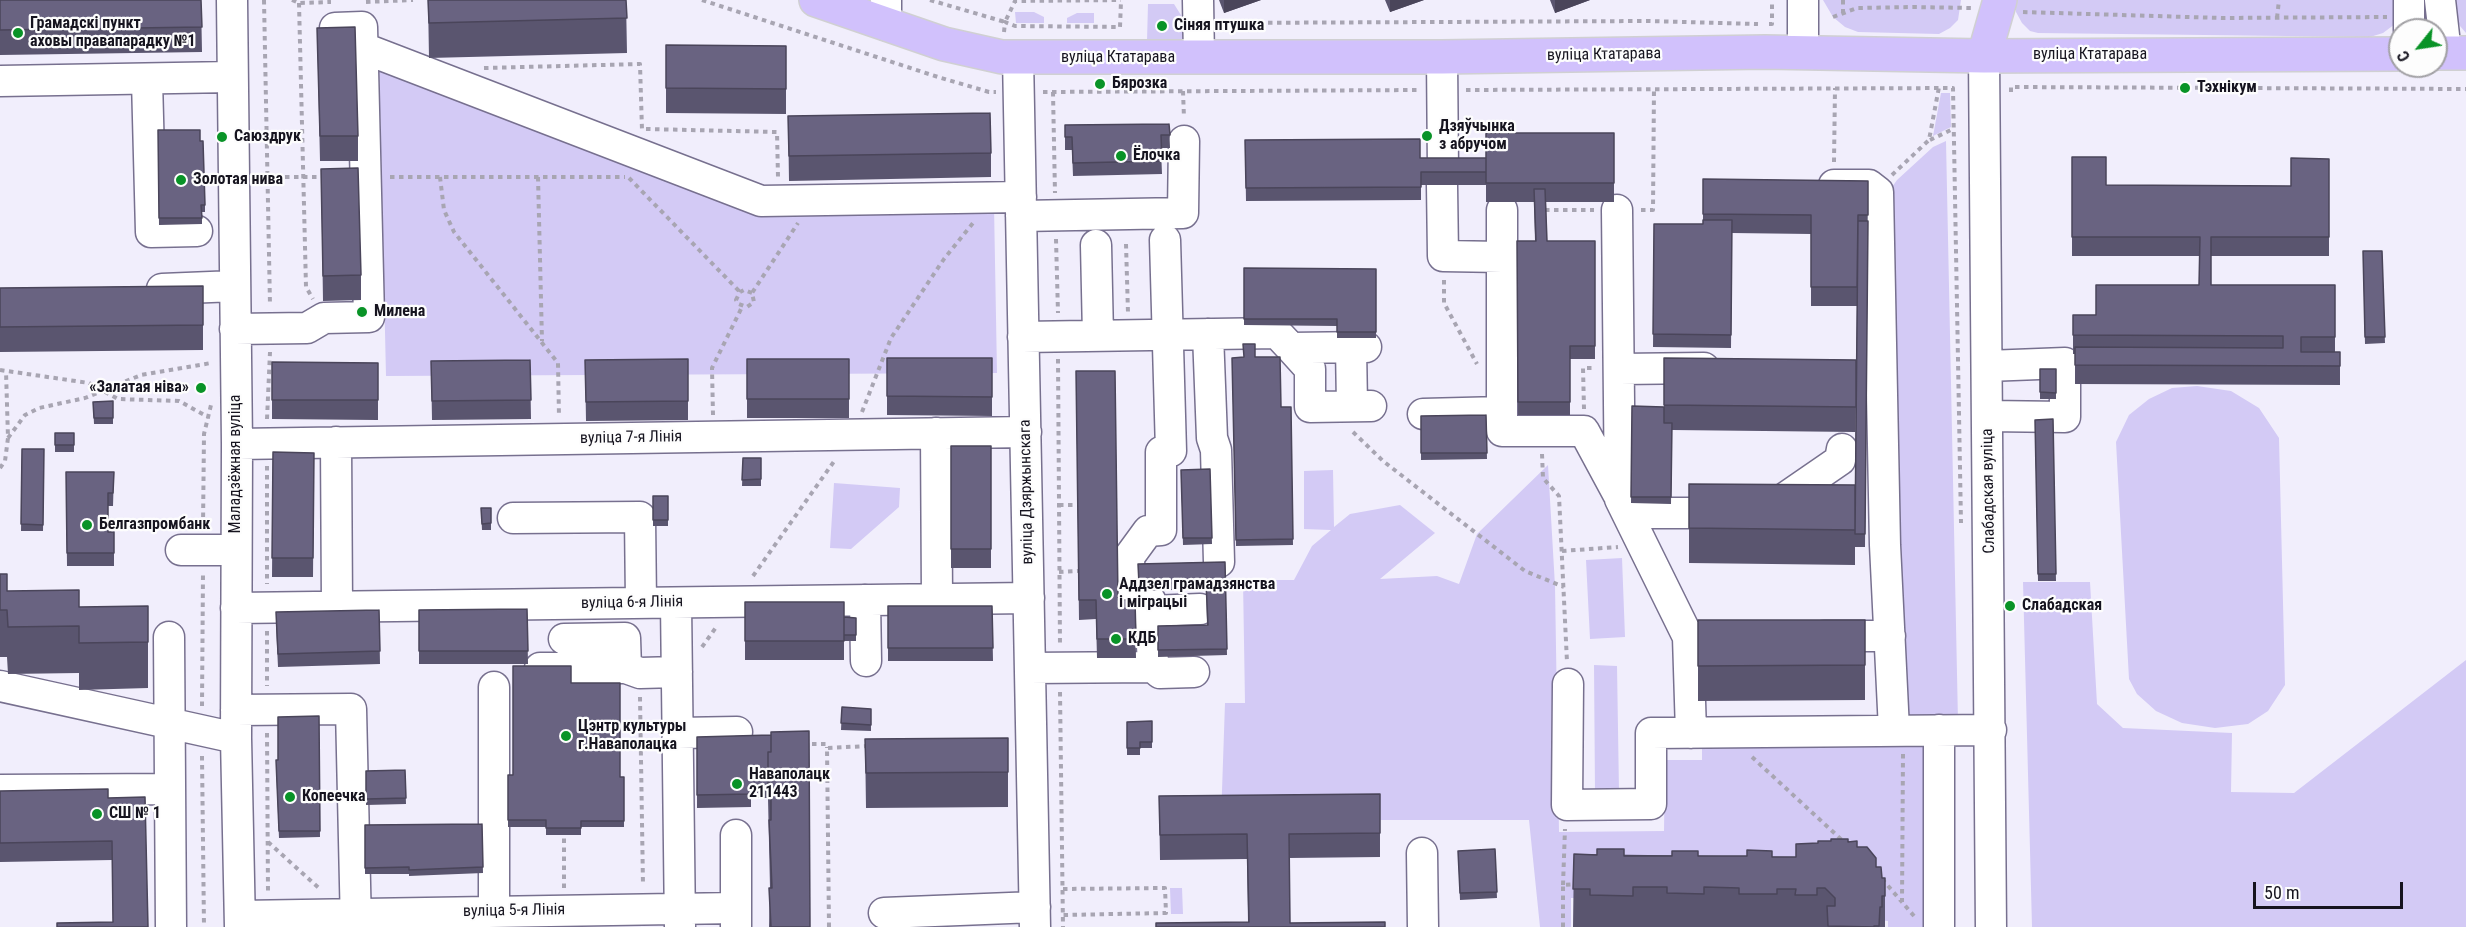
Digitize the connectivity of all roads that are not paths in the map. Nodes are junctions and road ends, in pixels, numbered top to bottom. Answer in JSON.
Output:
{"nodes":[{"id":1,"x":232,"y":0,"type":"edge"},
{"id":2,"x":816,"y":0,"type":"edge"},
{"id":3,"x":1803,"y":0,"type":"edge"},
{"id":4,"x":2440,"y":0,"type":"edge"},
{"id":5,"x":1998,"y":5,"type":"edge"},
{"id":6,"x":886,"y":12,"type":"edge"},
{"id":7,"x":1198,"y":12,"type":"edge"},
{"id":8,"x":335,"y":28,"type":"edge"},
{"id":9,"x":363,"y":48,"type":"junction"},
{"id":10,"x":1803,"y":52,"type":"junction"},
{"id":11,"x":2449,"y":53,"type":"edge"},
{"id":12,"x":2388,"y":54,"type":"edge"},
{"id":13,"x":1984,"y":56,"type":"junction"},
{"id":14,"x":1018,"y":57,"type":"junction"},
{"id":15,"x":1442,"y":57,"type":"junction"},
{"id":16,"x":1198,"y":58,"type":"junction"},
{"id":17,"x":232,"y":77,"type":"junction"},
{"id":18,"x":147,"y":80,"type":"junction"},
{"id":19,"x":0,"y":81,"type":"edge"},
{"id":20,"x":1184,"y":141,"type":"dead end"},
{"id":21,"x":312,"y":177,"type":"road end"},
{"id":22,"x":366,"y":177,"type":"junction"},
{"id":23,"x":1834,"y":185,"type":"edge"},
{"id":24,"x":1021,"y":207,"type":"junction"},
{"id":25,"x":1502,"y":210,"type":"dead end"},
{"id":26,"x":1617,"y":210,"type":"road end"},
{"id":27,"x":197,"y":231,"type":"dead end"},
{"id":28,"x":1165,"y":240,"type":"dead end"},
{"id":29,"x":1096,"y":245,"type":"dead end"},
{"id":30,"x":1502,"y":257,"type":"junction"},
{"id":31,"x":235,"y":286,"type":"junction"},
{"id":32,"x":141,"y":289,"type":"edge"},
{"id":33,"x":236,"y":329,"type":"junction"},
{"id":34,"x":1169,"y":334,"type":"junction"},
{"id":35,"x":1208,"y":334,"type":"junction"},
{"id":36,"x":1098,"y":336,"type":"junction"},
{"id":37,"x":1023,"y":337,"type":"junction"},
{"id":38,"x":1291,"y":348,"type":"junction"},
{"id":39,"x":1151,"y":364,"type":"dead end"},
{"id":40,"x":1988,"y":366,"type":"junction"},
{"id":41,"x":1735,"y":368,"type":"edge"},
{"id":42,"x":1620,"y":369,"type":"junction"},
{"id":43,"x":1502,"y":412,"type":"junction"},
{"id":44,"x":1423,"y":414,"type":"edge"},
{"id":45,"x":1988,"y":416,"type":"junction"},
{"id":46,"x":1026,"y":432,"type":"junction"},
{"id":47,"x":936,"y":433,"type":"junction"},
{"id":48,"x":336,"y":442,"type":"junction"},
{"id":49,"x":237,"y":444,"type":"junction"},
{"id":50,"x":1842,"y":449,"type":"dead end"},
{"id":51,"x":1161,"y":452,"type":"junction"},
{"id":52,"x":1624,"y":506,"type":"junction"},
{"id":53,"x":513,"y":518,"type":"dead end"},
{"id":54,"x":192,"y":550,"type":"road end"},
{"id":55,"x":236,"y":550,"type":"junction"},
{"id":56,"x":1220,"y":562,"type":"edge"},
{"id":57,"x":1029,"y":598,"type":"junction"},
{"id":58,"x":937,"y":599,"type":"junction"},
{"id":59,"x":865,"y":600,"type":"junction"},
{"id":60,"x":641,"y":603,"type":"junction"},
{"id":61,"x":676,"y":603,"type":"junction"},
{"id":62,"x":337,"y":607,"type":"junction"},
{"id":63,"x":236,"y":608,"type":"junction"},
{"id":64,"x":1200,"y":609,"type":"dead end"},
{"id":65,"x":1151,"y":611,"type":"junction"},
{"id":66,"x":1795,"y":636,"type":"edge"},
{"id":67,"x":1890,"y":636,"type":"junction"},
{"id":68,"x":169,"y":637,"type":"dead end"},
{"id":69,"x":1688,"y":637,"type":"junction"},
{"id":70,"x":1759,"y":637,"type":"edge"},
{"id":71,"x":564,"y":639,"type":"dead end"},
{"id":72,"x":866,"y":661,"type":"dead end"},
{"id":73,"x":1153,"y":667,"type":"junction"},
{"id":74,"x":540,"y":668,"type":"edge"},
{"id":75,"x":1030,"y":668,"type":"junction"},
{"id":76,"x":633,"y":670,"type":"junction"},
{"id":77,"x":677,"y":672,"type":"junction"},
{"id":78,"x":1194,"y":672,"type":"dead end"},
{"id":79,"x":1568,"y":674,"type":"road end"},
{"id":80,"x":0,"y":686,"type":"edge"},
{"id":81,"x":494,"y":687,"type":"dead end"},
{"id":82,"x":170,"y":724,"type":"junction"},
{"id":83,"x":236,"y":724,"type":"junction"},
{"id":84,"x":1899,"y":730,"type":"junction"},
{"id":85,"x":1939,"y":730,"type":"junction"},
{"id":86,"x":1991,"y":730,"type":"junction"},
{"id":87,"x":678,"y":732,"type":"junction"},
{"id":88,"x":737,"y":732,"type":"dead end"},
{"id":89,"x":1691,"y":733,"type":"junction"},
{"id":90,"x":170,"y":789,"type":"junction"},
{"id":91,"x":0,"y":790,"type":"edge"},
{"id":92,"x":736,"y":835,"type":"dead end"},
{"id":93,"x":1422,"y":853,"type":"dead end"},
{"id":94,"x":626,"y":908,"type":"edge"},
{"id":95,"x":494,"y":912,"type":"junction"},
{"id":96,"x":884,"y":913,"type":"dead end"},
{"id":97,"x":1044,"y":916,"type":"edge"},
{"id":98,"x":736,"y":917,"type":"edge"},
{"id":99,"x":680,"y":918,"type":"edge"},
{"id":100,"x":356,"y":920,"type":"edge"},
{"id":101,"x":240,"y":921,"type":"edge"},
{"id":102,"x":1929,"y":925,"type":"edge"},
{"id":103,"x":171,"y":927,"type":"edge"},
{"id":104,"x":1423,"y":927,"type":"edge"},
{"id":105,"x":1991,"y":927,"type":"edge"}],
"edges":[{"from":1,"to":17,"type":"street","name":"Маладзёжная вуліца"},
{"from":2,"to":6,"type":"main road","name":"вуліца Ктатарава"},
{"from":3,"to":10,"type":"street"},
{"from":4,"to":11,"type":"street"},
{"from":5,"to":13,"type":"main road"},
{"from":6,"to":14,"type":"main road","name":"вуліца Ктатарава"},
{"from":7,"to":16,"type":"street"},
{"from":8,"to":9,"type":"street"},
{"from":9,"to":22,"type":"street"},
{"from":9,"to":24,"type":"street"},
{"from":10,"to":13,"type":"main road","name":"вуліца Ктатарава"},
{"from":10,"to":15,"type":"main road","name":"вуліца Ктатарава"},
{"from":12,"to":13,"type":"main road","name":"вуліца Ктатарава"},
{"from":13,"to":40,"type":"street","name":"Слабадская вуліца"},
{"from":14,"to":16,"type":"main road","name":"вуліца Ктатарава"},
{"from":14,"to":24,"type":"street","name":"вуліца Дзяржынскага"},
{"from":15,"to":16,"type":"main road","name":"вуліца Ктатарава"},
{"from":15,"to":30,"type":"street"},
{"from":17,"to":18,"type":"street"},
{"from":17,"to":31,"type":"street","name":"Маладзёжная вуліца"},
{"from":18,"to":19,"type":"street"},
{"from":18,"to":27,"type":"street"},
{"from":20,"to":24,"type":"street"},
{"from":21,"to":22,"type":"street"},
{"from":22,"to":33,"type":"street"},
{"from":23,"to":67,"type":"street"},
{"from":24,"to":37,"type":"street","name":"вуліца Дзяржынскага"},
{"from":25,"to":30,"type":"street"},
{"from":26,"to":42,"type":"street"},
{"from":28,"to":34,"type":"street"},
{"from":29,"to":36,"type":"street"},
{"from":30,"to":43,"type":"street"},
{"from":31,"to":32,"type":"street"},
{"from":31,"to":33,"type":"street","name":"Маладзёжная вуліца"},
{"from":33,"to":49,"type":"street","name":"Маладзёжная вуліца"},
{"from":34,"to":35,"type":"street"},
{"from":34,"to":36,"type":"street"},
{"from":34,"to":51,"type":"street"},
{"from":35,"to":38,"type":"street"},
{"from":35,"to":56,"type":"street"},
{"from":36,"to":37,"type":"street"},
{"from":37,"to":46,"type":"street","name":"вуліца Дзяржынскага"},
{"from":38,"to":38,"type":"street"},
{"from":39,"to":51,"type":"street"},
{"from":40,"to":45,"type":"street","name":"Слабадская вуліца"},
{"from":40,"to":45,"type":"street"},
{"from":41,"to":42,"type":"street"},
{"from":42,"to":52,"type":"street"},
{"from":43,"to":44,"type":"street"},
{"from":43,"to":52,"type":"street"},
{"from":45,"to":86,"type":"street","name":"Слабадская вуліца"},
{"from":46,"to":47,"type":"street","name":"вуліца 7-я Лінія"},
{"from":46,"to":57,"type":"street","name":"вуліца Дзяржынскага"},
{"from":47,"to":48,"type":"street","name":"вуліца 7-я Лінія"},
{"from":47,"to":58,"type":"street"},
{"from":48,"to":49,"type":"street","name":"вуліца 7-я Лінія"},
{"from":48,"to":62,"type":"street"},
{"from":49,"to":55,"type":"street","name":"Маладзёжная вуліца"},
{"from":50,"to":52,"type":"street"},
{"from":51,"to":65,"type":"street"},
{"from":52,"to":69,"type":"street"},
{"from":53,"to":60,"type":"street"},
{"from":54,"to":55,"type":"street"},
{"from":55,"to":63,"type":"street","name":"Маладзёжная вуліца"},
{"from":57,"to":58,"type":"street","name":"вуліца 6-я Лінія"},
{"from":57,"to":75,"type":"street","name":"вуліца Дзяржынскага"},
{"from":58,"to":59,"type":"street","name":"вуліца 6-я Лінія"},
{"from":59,"to":61,"type":"street","name":"вуліца 6-я Лінія"},
{"from":59,"to":72,"type":"street"},
{"from":60,"to":61,"type":"street","name":"вуліца 6-я Лінія"},
{"from":60,"to":62,"type":"street","name":"вуліца 6-я Лінія"},
{"from":61,"to":77,"type":"street"},
{"from":62,"to":63,"type":"street","name":"вуліца 6-я Лінія"},
{"from":63,"to":83,"type":"street","name":"Маладзёжная вуліца"},
{"from":64,"to":65,"type":"street"},
{"from":65,"to":73,"type":"street"},
{"from":66,"to":67,"type":"street"},
{"from":67,"to":84,"type":"street"},
{"from":68,"to":82,"type":"street"},
{"from":69,"to":70,"type":"street"},
{"from":69,"to":89,"type":"street"},
{"from":71,"to":76,"type":"street"},
{"from":73,"to":75,"type":"street"},
{"from":73,"to":78,"type":"street"},
{"from":74,"to":76,"type":"street"},
{"from":75,"to":97,"type":"street","name":"вуліца Дзяржынскага"},
{"from":76,"to":77,"type":"street"},
{"from":77,"to":87,"type":"street"},
{"from":79,"to":89,"type":"street"},
{"from":80,"to":82,"type":"street"},
{"from":81,"to":95,"type":"street"},
{"from":82,"to":83,"type":"street"},
{"from":82,"to":90,"type":"street"},
{"from":83,"to":100,"type":"street"},
{"from":83,"to":101,"type":"street","name":"Маладзёжная вуліца"},
{"from":84,"to":85,"type":"street"},
{"from":84,"to":89,"type":"street"},
{"from":85,"to":86,"type":"street"},
{"from":85,"to":102,"type":"street"},
{"from":86,"to":105,"type":"street","name":"Слабадская вуліца"},
{"from":87,"to":88,"type":"street"},
{"from":87,"to":99,"type":"street"},
{"from":90,"to":91,"type":"street"},
{"from":90,"to":103,"type":"street"},
{"from":92,"to":98,"type":"street"},
{"from":93,"to":104,"type":"street"},
{"from":94,"to":95,"type":"street","name":"вуліца 5-я Лінія"},
{"from":94,"to":99,"type":"street","name":"вуліца 5-я Лінія"},
{"from":95,"to":100,"type":"street","name":"вуліца 5-я Лінія"},
{"from":96,"to":97,"type":"street"},
{"from":98,"to":99,"type":"street","name":"вуліца 5-я Лінія"},
{"from":100,"to":101,"type":"street","name":"вуліца 5-я Лінія"}]}
